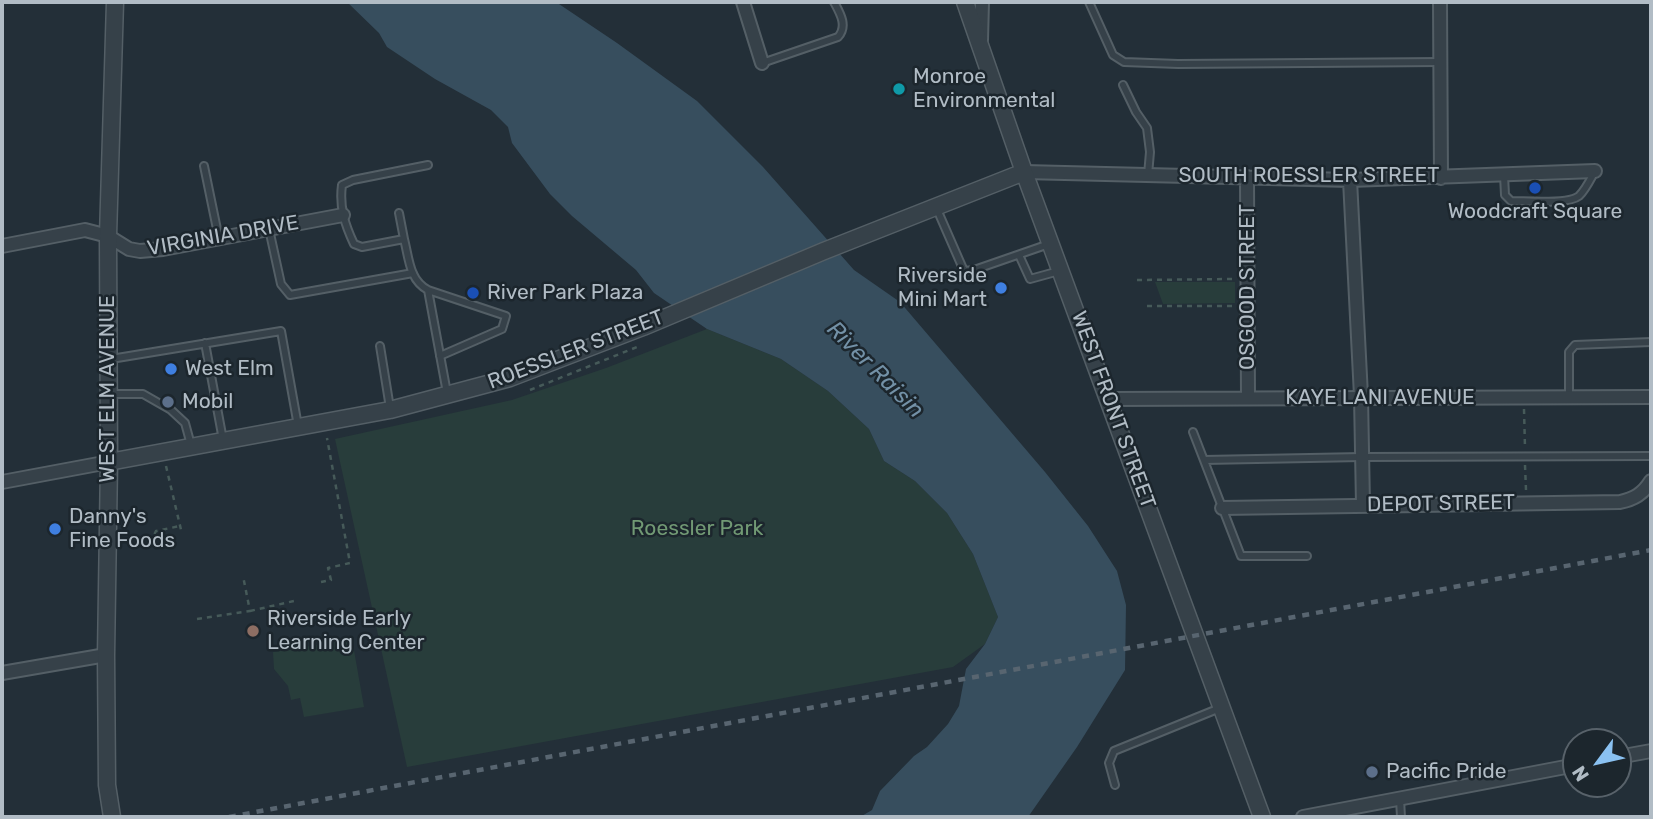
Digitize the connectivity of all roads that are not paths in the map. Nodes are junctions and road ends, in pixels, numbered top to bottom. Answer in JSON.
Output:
{"nodes":[{"id":1,"x":115,"y":2,"type":"edge"},
{"id":2,"x":743,"y":2,"type":"edge"},
{"id":3,"x":834,"y":2,"type":"edge"},
{"id":4,"x":965,"y":2,"type":"edge"},
{"id":5,"x":982,"y":2,"type":"edge"},
{"id":6,"x":1089,"y":2,"type":"edge"},
{"id":7,"x":1440,"y":2,"type":"edge"},
{"id":8,"x":981,"y":44,"type":"junction"},
{"id":9,"x":1441,"y":62,"type":"junction"},
{"id":10,"x":762,"y":63,"type":"joint"},
{"id":11,"x":1123,"y":85,"type":"dead end"},
{"id":12,"x":428,"y":165,"type":"dead end"},
{"id":13,"x":204,"y":166,"type":"dead end"},
{"id":14,"x":1595,"y":171,"type":"joint"},
{"id":15,"x":1024,"y":172,"type":"junction"},
{"id":16,"x":1148,"y":175,"type":"junction"},
{"id":17,"x":1504,"y":175,"type":"junction"},
{"id":18,"x":1247,"y":177,"type":"junction"},
{"id":19,"x":1441,"y":178,"type":"junction"},
{"id":20,"x":1350,"y":180,"type":"junction"},
{"id":21,"x":936,"y":207,"type":"junction"},
{"id":22,"x":399,"y":214,"type":"dead end"},
{"id":23,"x":343,"y":215,"type":"junction"},
{"id":24,"x":269,"y":229,"type":"junction"},
{"id":25,"x":108,"y":236,"type":"junction"},
{"id":26,"x":219,"y":239,"type":"junction"},
{"id":27,"x":404,"y":239,"type":"junction"},
{"id":28,"x":1051,"y":244,"type":"junction"},
{"id":29,"x":2,"y":247,"type":"edge"},
{"id":30,"x":1019,"y":255,"type":"junction"},
{"id":31,"x":1061,"y":270,"type":"junction"},
{"id":32,"x":413,"y":273,"type":"junction"},
{"id":33,"x":429,"y":290,"type":"junction"},
{"id":34,"x":1651,"y":342,"type":"edge"},
{"id":35,"x":205,"y":343,"type":"junction"},
{"id":36,"x":380,"y":346,"type":"dead end"},
{"id":37,"x":440,"y":356,"type":"junction"},
{"id":38,"x":109,"y":359,"type":"junction"},
{"id":39,"x":109,"y":394,"type":"junction"},
{"id":40,"x":447,"y":395,"type":"junction"},
{"id":41,"x":1361,"y":396,"type":"junction"},
{"id":42,"x":1248,"y":397,"type":"junction"},
{"id":43,"x":1651,"y":397,"type":"edge"},
{"id":44,"x":1569,"y":398,"type":"junction"},
{"id":45,"x":1109,"y":399,"type":"junction"},
{"id":46,"x":390,"y":410,"type":"junction"},
{"id":47,"x":298,"y":426,"type":"junction"},
{"id":48,"x":1193,"y":432,"type":"dead end"},
{"id":49,"x":223,"y":440,"type":"junction"},
{"id":50,"x":191,"y":446,"type":"junction"},
{"id":51,"x":1651,"y":456,"type":"edge"},
{"id":52,"x":1362,"y":457,"type":"junction"},
{"id":53,"x":1204,"y":460,"type":"junction"},
{"id":54,"x":109,"y":462,"type":"junction"},
{"id":55,"x":1651,"y":481,"type":"edge"},
{"id":56,"x":2,"y":482,"type":"edge"},
{"id":57,"x":1363,"y":505,"type":"junction"},
{"id":58,"x":1222,"y":508,"type":"junction"},
{"id":59,"x":1307,"y":556,"type":"dead end"},
{"id":60,"x":106,"y":654,"type":"junction"},
{"id":61,"x":2,"y":673,"type":"edge"},
{"id":62,"x":1222,"y":708,"type":"junction"},
{"id":63,"x":1651,"y":751,"type":"edge"},
{"id":64,"x":1632,"y":754,"type":"edge"},
{"id":65,"x":1562,"y":768,"type":"edge"},
{"id":66,"x":1115,"y":785,"type":"dead end"},
{"id":67,"x":1400,"y":799,"type":"junction"},
{"id":68,"x":112,"y":817,"type":"edge"},
{"id":69,"x":1262,"y":817,"type":"edge"},
{"id":70,"x":1303,"y":817,"type":"edge"},
{"id":71,"x":1401,"y":817,"type":"edge"}],
"edges":[{"from":1,"to":25,"type":"street","name":"WEST ELM AVENUE"},
{"from":2,"to":10,"type":"street"},
{"from":3,"to":10,"type":"lane"},
{"from":4,"to":8,"type":"street","name":"WEST FRONT STREET"},
{"from":5,"to":8,"type":"street"},
{"from":6,"to":9,"type":"lane"},
{"from":7,"to":9,"type":"street"},
{"from":8,"to":15,"type":"street","name":"WEST FRONT STREET"},
{"from":9,"to":19,"type":"street"},
{"from":11,"to":16,"type":"lane"},
{"from":12,"to":23,"type":"lane"},
{"from":13,"to":26,"type":"lane"},
{"from":14,"to":17,"type":"street","name":"SOUTH ROESSLER STREET"},
{"from":14,"to":17,"type":"lane"},
{"from":15,"to":16,"type":"street","name":"SOUTH ROESSLER STREET"},
{"from":15,"to":21,"type":"street","name":"ROESSLER STREET"},
{"from":15,"to":28,"type":"street","name":"WEST FRONT STREET"},
{"from":16,"to":18,"type":"street","name":"SOUTH ROESSLER STREET"},
{"from":17,"to":19,"type":"street","name":"SOUTH ROESSLER STREET"},
{"from":18,"to":20,"type":"street","name":"SOUTH ROESSLER STREET"},
{"from":18,"to":42,"type":"street","name":"OSGOOD STREET"},
{"from":19,"to":20,"type":"street","name":"SOUTH ROESSLER STREET"},
{"from":20,"to":41,"type":"street"},
{"from":21,"to":30,"type":"lane"},
{"from":21,"to":40,"type":"street","name":"ROESSLER STREET"},
{"from":22,"to":27,"type":"lane"},
{"from":23,"to":24,"type":"street","name":"VIRGINIA DRIVE"},
{"from":23,"to":27,"type":"lane"},
{"from":24,"to":26,"type":"street","name":"VIRGINIA DRIVE"},
{"from":24,"to":32,"type":"lane"},
{"from":25,"to":26,"type":"street","name":"VIRGINIA DRIVE"},
{"from":25,"to":29,"type":"street","name":"VIRGINIA DRIVE"},
{"from":25,"to":38,"type":"street","name":"WEST ELM AVENUE"},
{"from":27,"to":32,"type":"lane"},
{"from":28,"to":30,"type":"lane"},
{"from":28,"to":31,"type":"street","name":"WEST FRONT STREET"},
{"from":30,"to":31,"type":"lane"},
{"from":31,"to":45,"type":"street","name":"WEST FRONT STREET"},
{"from":32,"to":33,"type":"lane"},
{"from":33,"to":37,"type":"lane"},
{"from":33,"to":37,"type":"lane"},
{"from":34,"to":44,"type":"lane"},
{"from":35,"to":38,"type":"lane"},
{"from":35,"to":47,"type":"lane"},
{"from":35,"to":49,"type":"lane"},
{"from":36,"to":46,"type":"lane"},
{"from":37,"to":40,"type":"lane"},
{"from":38,"to":39,"type":"street","name":"WEST ELM AVENUE"},
{"from":39,"to":50,"type":"lane"},
{"from":39,"to":54,"type":"street","name":"WEST ELM AVENUE"},
{"from":40,"to":46,"type":"street","name":"ROESSLER STREET"},
{"from":41,"to":42,"type":"street","name":"KAYE LANI AVENUE"},
{"from":41,"to":44,"type":"street","name":"KAYE LANI AVENUE"},
{"from":41,"to":52,"type":"street"},
{"from":42,"to":45,"type":"street","name":"KAYE LANI AVENUE"},
{"from":43,"to":44,"type":"street","name":"KAYE LANI AVENUE"},
{"from":45,"to":62,"type":"street","name":"WEST FRONT STREET"},
{"from":46,"to":47,"type":"street","name":"ROESSLER STREET"},
{"from":47,"to":49,"type":"street","name":"ROESSLER STREET"},
{"from":48,"to":53,"type":"lane"},
{"from":49,"to":50,"type":"street","name":"ROESSLER STREET"},
{"from":50,"to":54,"type":"street","name":"ROESSLER STREET"},
{"from":51,"to":52,"type":"lane"},
{"from":52,"to":53,"type":"lane"},
{"from":52,"to":57,"type":"street"},
{"from":53,"to":58,"type":"lane"},
{"from":54,"to":56,"type":"street"},
{"from":54,"to":60,"type":"street","name":"WEST ELM AVENUE"},
{"from":55,"to":57,"type":"street","name":"DEPOT STREET"},
{"from":57,"to":58,"type":"street","name":"DEPOT STREET"},
{"from":58,"to":59,"type":"lane"},
{"from":60,"to":61,"type":"street"},
{"from":60,"to":68,"type":"street","name":"WEST ELM AVENUE"},
{"from":62,"to":66,"type":"lane"},
{"from":62,"to":69,"type":"street","name":"WEST FRONT STREET"},
{"from":63,"to":64,"type":"street"},
{"from":65,"to":67,"type":"street"},
{"from":67,"to":70,"type":"street"},
{"from":67,"to":71,"type":"lane"}]}
